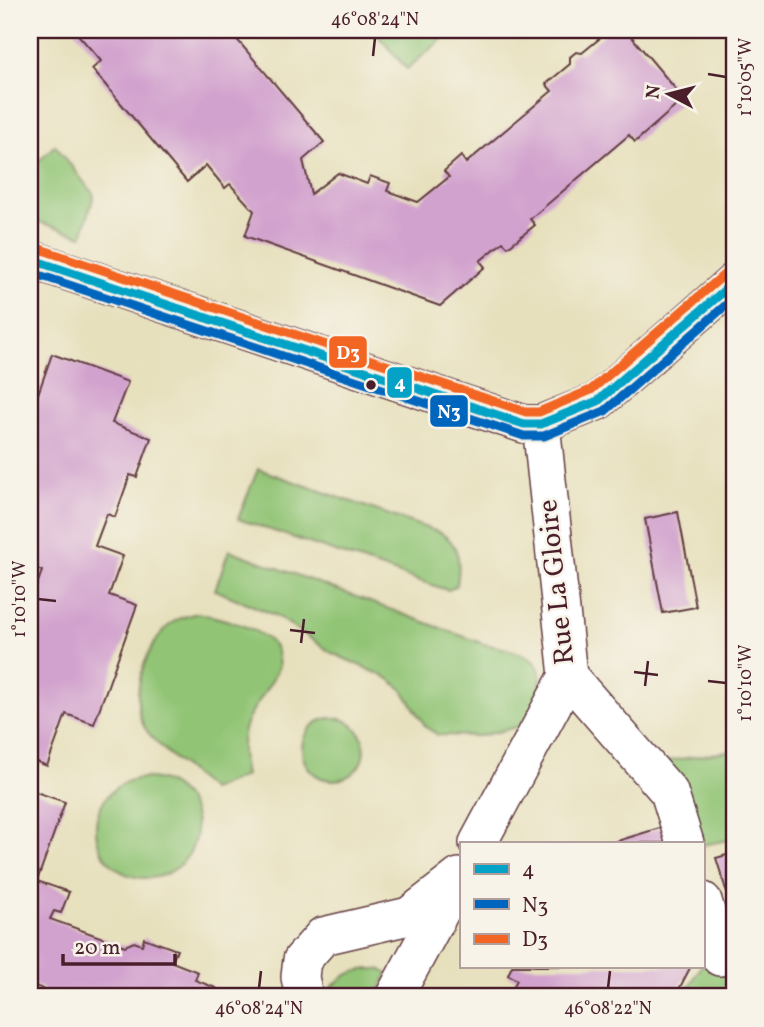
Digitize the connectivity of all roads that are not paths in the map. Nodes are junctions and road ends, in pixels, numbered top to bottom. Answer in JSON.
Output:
{"nodes":[{"id":1,"x":30,"y":259,"type":"edge"},
{"id":2,"x":734,"y":282,"type":"edge"},
{"id":3,"x":541,"y":424,"type":"junction"},
{"id":4,"x":568,"y":676,"type":"junction"},
{"id":5,"x":479,"y":842,"type":"edge"},
{"id":6,"x":685,"y":842,"type":"edge"},
{"id":7,"x":460,"y":875,"type":"edge"},
{"id":8,"x":704,"y":904,"type":"edge"},
{"id":9,"x":720,"y":957,"type":"dead end"},
{"id":10,"x":303,"y":997,"type":"edge"},
{"id":11,"x":394,"y":997,"type":"edge"}],
"edges":[{"from":1,"to":3,"type":"street"},
{"from":2,"to":3,"type":"street"},
{"from":3,"to":4,"type":"street","name":"Rue La Gloire"},
{"from":4,"to":5,"type":"street","name":"Rue La Gloire"},
{"from":4,"to":6,"type":"street"},
{"from":7,"to":10,"type":"street"},
{"from":7,"to":11,"type":"street"},
{"from":8,"to":9,"type":"street"}]}
